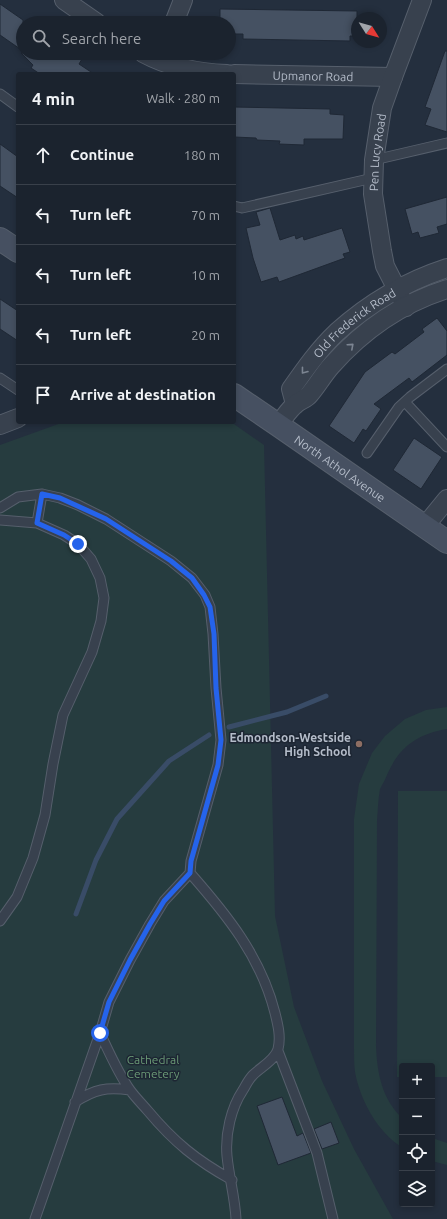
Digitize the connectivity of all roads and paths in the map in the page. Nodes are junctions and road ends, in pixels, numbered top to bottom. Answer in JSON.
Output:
{"nodes":[{"id":1,"x":64,"y":0,"type":"edge"},
{"id":2,"x":183,"y":0,"type":"edge"},
{"id":3,"x":422,"y":0,"type":"edge"},
{"id":4,"x":87,"y":16,"type":"edge"},
{"id":5,"x":177,"y":16,"type":"edge"},
{"id":6,"x":164,"y":60,"type":"edge"},
{"id":7,"x":208,"y":72,"type":"edge"},
{"id":8,"x":236,"y":74,"type":"edge"},
{"id":9,"x":392,"y":77,"type":"junction"},
{"id":10,"x":0,"y":94,"type":"edge"},
{"id":11,"x":16,"y":106,"type":"edge"},
{"id":12,"x":447,"y":143,"type":"edge"},
{"id":13,"x":374,"y":160,"type":"junction"},
{"id":14,"x":374,"y":178,"type":"junction"},
{"id":15,"x":236,"y":206,"type":"edge"},
{"id":16,"x":0,"y":239,"type":"edge"},
{"id":17,"x":16,"y":250,"type":"edge"},
{"id":18,"x":447,"y":268,"type":"edge"},
{"id":19,"x":447,"y":289,"type":"edge"},
{"id":20,"x":397,"y":290,"type":"junction"},
{"id":21,"x":406,"y":307,"type":"junction"},
{"id":22,"x":447,"y":370,"type":"edge"},
{"id":23,"x":0,"y":378,"type":"edge"},
{"id":24,"x":16,"y":389,"type":"edge"},
{"id":25,"x":236,"y":396,"type":"edge"},
{"id":26,"x":405,"y":402,"type":"junction"},
{"id":27,"x":295,"y":404,"type":"junction"},
{"id":28,"x":16,"y":419,"type":"edge"},
{"id":29,"x":278,"y":424,"type":"junction"},
{"id":30,"x":0,"y":425,"type":"edge"},
{"id":31,"x":447,"y":447,"type":"edge"},
{"id":32,"x":368,"y":452,"type":"dead end"},
{"id":33,"x":42,"y":494,"type":"junction"},
{"id":34,"x":447,"y":500,"type":"edge"},
{"id":35,"x":0,"y":508,"type":"edge"},
{"id":36,"x":0,"y":520,"type":"edge"},
{"id":37,"x":37,"y":523,"type":"junction"},
{"id":38,"x":425,"y":526,"type":"junction"},
{"id":39,"x":447,"y":542,"type":"edge"},
{"id":40,"x":190,"y":873,"type":"junction"},
{"id":41,"x":0,"y":921,"type":"edge"},
{"id":42,"x":100,"y":1033,"type":"junction"},
{"id":43,"x":278,"y":1051,"type":"junction"},
{"id":44,"x":130,"y":1090,"type":"junction"},
{"id":45,"x":75,"y":1102,"type":"junction"},
{"id":46,"x":232,"y":1180,"type":"junction"},
{"id":47,"x":35,"y":1219,"type":"edge"},
{"id":48,"x":236,"y":1219,"type":"edge"},
{"id":49,"x":333,"y":1219,"type":"edge"}],
"edges":[{"from":1,"to":4,"type":"street"},
{"from":2,"to":5,"type":"street"},
{"from":3,"to":9,"type":"street","name":"Pen Lucy Road"},
{"from":6,"to":7,"type":"street"},
{"from":8,"to":9,"type":"street","name":"Upmanor Road"},
{"from":9,"to":13,"type":"street","name":"Pen Lucy Road"},
{"from":10,"to":11,"type":"lane"},
{"from":12,"to":13,"type":"lane"},
{"from":13,"to":14,"type":"street","name":"Pen Lucy Road"},
{"from":14,"to":15,"type":"lane"},
{"from":14,"to":20,"type":"street","name":"Pen Lucy Road"},
{"from":16,"to":17,"type":"street"},
{"from":18,"to":20,"type":"street","name":"Old Frederick Road"},
{"from":19,"to":21,"type":"street","name":"Old Frederick Road"},
{"from":20,"to":21,"type":"street","name":"Pen Lucy Road"},
{"from":20,"to":27,"type":"street","name":"Old Frederick Road","one_way":true},
{"from":27,"to":21,"type":"street","name":"Old Frederick Road","one_way":true},
{"from":22,"to":26,"type":"lane"},
{"from":23,"to":24,"type":"lane"},
{"from":25,"to":29,"type":"street","name":"North Athol Avenue"},
{"from":26,"to":31,"type":"lane"},
{"from":26,"to":32,"type":"lane"},
{"from":27,"to":29,"type":"street","name":"Old Frederick Road"},
{"from":28,"to":30,"type":"street"},
{"from":29,"to":38,"type":"street","name":"North Athol Avenue"},
{"from":33,"to":35,"type":"lane"},
{"from":33,"to":37,"type":"lane"},
{"from":33,"to":40,"type":"lane"},
{"from":34,"to":38,"type":"street"},
{"from":36,"to":37,"type":"lane"},
{"from":37,"to":41,"type":"lane"},
{"from":38,"to":39,"type":"street","name":"North Athol Avenue"},
{"from":40,"to":42,"type":"lane"},
{"from":40,"to":43,"type":"lane"},
{"from":42,"to":44,"type":"lane"},
{"from":42,"to":45,"type":"lane"},
{"from":43,"to":46,"type":"lane"},
{"from":43,"to":49,"type":"lane"},
{"from":44,"to":45,"type":"lane"},
{"from":44,"to":46,"type":"lane"},
{"from":45,"to":47,"type":"lane"},
{"from":46,"to":48,"type":"lane"}]}
